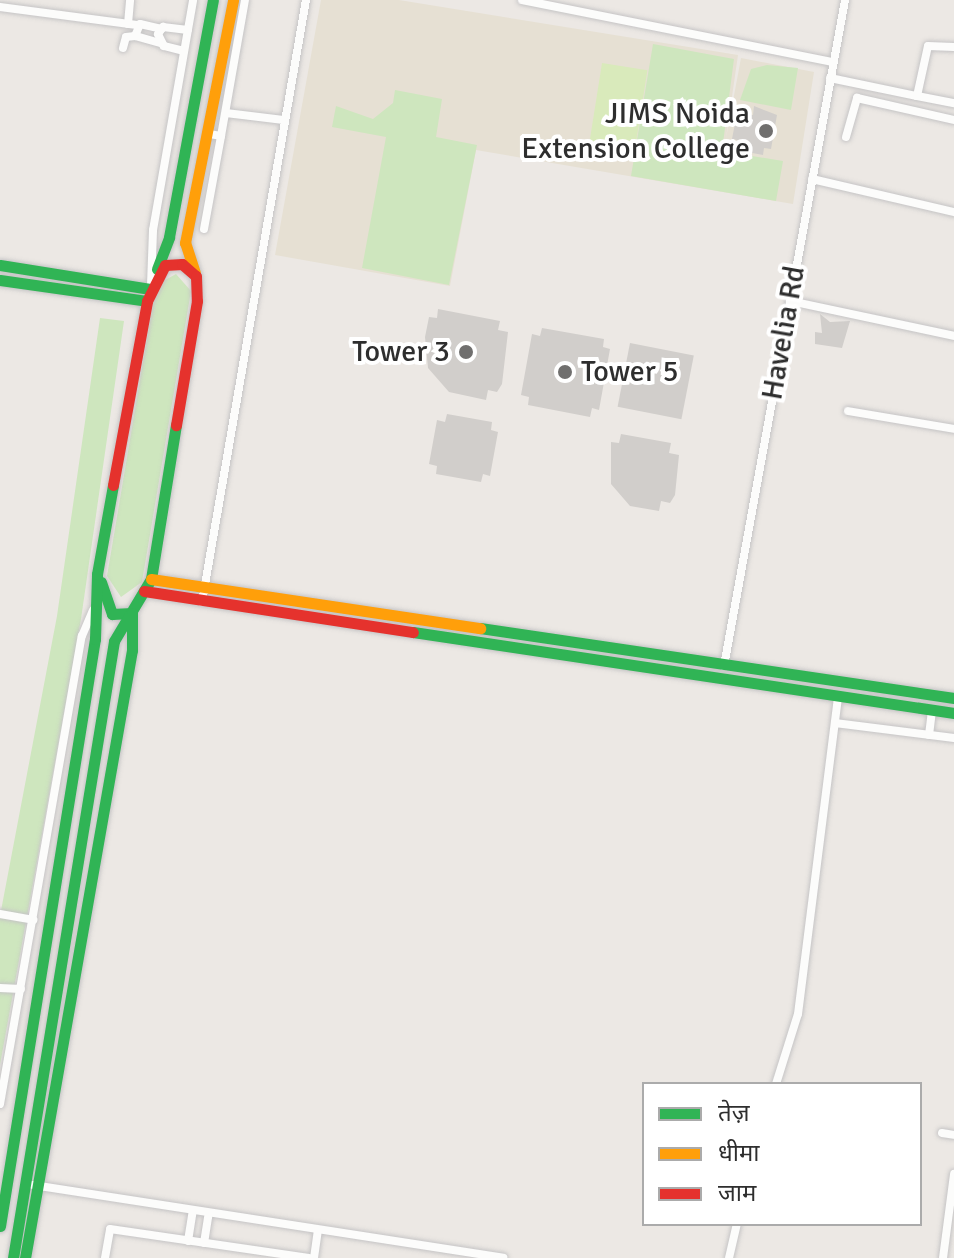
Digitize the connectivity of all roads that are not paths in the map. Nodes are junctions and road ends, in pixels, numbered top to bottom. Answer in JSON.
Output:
{"nodes":[{"id":1,"x":130,"y":0,"type":"edge"},
{"id":2,"x":193,"y":0,"type":"edge"},
{"id":3,"x":213,"y":0,"type":"edge"},
{"id":4,"x":233,"y":0,"type":"edge"},
{"id":5,"x":245,"y":0,"type":"edge"},
{"id":6,"x":306,"y":0,"type":"edge"},
{"id":7,"x":522,"y":0,"type":"edge"},
{"id":8,"x":845,"y":0,"type":"edge"},
{"id":9,"x":0,"y":7,"type":"edge"},
{"id":10,"x":133,"y":25,"type":"junction"},
{"id":11,"x":161,"y":29,"type":"junction"},
{"id":12,"x":188,"y":30,"type":"junction"},
{"id":13,"x":135,"y":36,"type":"junction"},
{"id":14,"x":160,"y":43,"type":"junction"},
{"id":15,"x":954,"y":47,"type":"edge"},
{"id":16,"x":123,"y":48,"type":"dead end"},
{"id":17,"x":184,"y":51,"type":"junction"},
{"id":18,"x":833,"y":62,"type":"junction"},
{"id":19,"x":830,"y":78,"type":"junction"},
{"id":20,"x":917,"y":96,"type":"junction"},
{"id":21,"x":954,"y":103,"type":"edge"},
{"id":22,"x":226,"y":113,"type":"junction"},
{"id":23,"x":284,"y":120,"type":"junction"},
{"id":24,"x":954,"y":120,"type":"edge"},
{"id":25,"x":170,"y":126,"type":"junction"},
{"id":26,"x":189,"y":131,"type":"junction"},
{"id":27,"x":215,"y":135,"type":"junction"},
{"id":28,"x":846,"y":137,"type":"dead end"},
{"id":29,"x":812,"y":179,"type":"junction"},
{"id":30,"x":954,"y":212,"type":"edge"},
{"id":31,"x":204,"y":229,"type":"dead end"},
{"id":32,"x":0,"y":265,"type":"edge"},
{"id":33,"x":196,"y":276,"type":"junction"},
{"id":34,"x":0,"y":280,"type":"edge"},
{"id":35,"x":151,"y":288,"type":"junction"},
{"id":36,"x":790,"y":301,"type":"junction"},
{"id":37,"x":954,"y":336,"type":"edge"},
{"id":38,"x":848,"y":411,"type":"dead end"},
{"id":39,"x":954,"y":429,"type":"edge"},
{"id":40,"x":99,"y":559,"type":"junction"},
{"id":41,"x":151,"y":579,"type":"junction"},
{"id":42,"x":205,"y":588,"type":"junction"},
{"id":43,"x":144,"y":591,"type":"junction"},
{"id":44,"x":202,"y":602,"type":"junction"},
{"id":45,"x":94,"y":607,"type":"junction"},
{"id":46,"x":132,"y":613,"type":"junction"},
{"id":47,"x":724,"y":666,"type":"junction"},
{"id":48,"x":684,"y":667,"type":"junction"},
{"id":49,"x":838,"y":696,"type":"junction"},
{"id":50,"x":954,"y":698,"type":"edge"},
{"id":51,"x":932,"y":710,"type":"junction"},
{"id":52,"x":954,"y":713,"type":"edge"},
{"id":53,"x":835,"y":723,"type":"junction"},
{"id":54,"x":929,"y":735,"type":"junction"},
{"id":55,"x":954,"y":738,"type":"edge"},
{"id":56,"x":0,"y":914,"type":"edge"},
{"id":57,"x":33,"y":920,"type":"junction"},
{"id":58,"x":0,"y":988,"type":"edge"},
{"id":59,"x":21,"y":989,"type":"junction"},
{"id":60,"x":3,"y":1072,"type":"edge"},
{"id":61,"x":777,"y":1082,"type":"edge"},
{"id":62,"x":0,"y":1104,"type":"edge"},
{"id":63,"x":942,"y":1133,"type":"dead end"},
{"id":64,"x":954,"y":1135,"type":"edge"},
{"id":65,"x":954,"y":1174,"type":"edge"},
{"id":66,"x":25,"y":1184,"type":"junction"},
{"id":67,"x":38,"y":1186,"type":"junction"},
{"id":68,"x":193,"y":1210,"type":"junction"},
{"id":69,"x":209,"y":1213,"type":"junction"},
{"id":70,"x":0,"y":1226,"type":"edge"},
{"id":71,"x":737,"y":1226,"type":"edge"},
{"id":72,"x":318,"y":1231,"type":"junction"},
{"id":73,"x":188,"y":1241,"type":"junction"},
{"id":74,"x":204,"y":1243,"type":"junction"},
{"id":75,"x":452,"y":1254,"type":"edge"},
{"id":76,"x":470,"y":1256,"type":"edge"},
{"id":77,"x":13,"y":1258,"type":"edge"},
{"id":78,"x":25,"y":1258,"type":"edge"},
{"id":79,"x":105,"y":1258,"type":"edge"},
{"id":80,"x":312,"y":1258,"type":"edge"},
{"id":81,"x":503,"y":1258,"type":"edge"},
{"id":82,"x":729,"y":1258,"type":"edge"},
{"id":83,"x":943,"y":1258,"type":"edge"}],
"edges":[{"from":1,"to":10,"type":"street"},
{"from":2,"to":12,"type":"street"},
{"from":3,"to":26,"type":"main road"},
{"from":4,"to":27,"type":"main road"},
{"from":5,"to":22,"type":"street"},
{"from":6,"to":23,"type":"street"},
{"from":7,"to":18,"type":"street"},
{"from":8,"to":18,"type":"street","name":"Havelia Rd"},
{"from":9,"to":10,"type":"street"},
{"from":10,"to":11,"type":"street"},
{"from":10,"to":13,"type":"street"},
{"from":11,"to":12,"type":"street"},
{"from":11,"to":14,"type":"street"},
{"from":12,"to":17,"type":"street"},
{"from":13,"to":14,"type":"street"},
{"from":13,"to":16,"type":"street"},
{"from":14,"to":17,"type":"street"},
{"from":15,"to":20,"type":"street"},
{"from":17,"to":25,"type":"street"},
{"from":18,"to":19,"type":"street","name":"Havelia Rd"},
{"from":19,"to":20,"type":"street"},
{"from":19,"to":29,"type":"street","name":"Havelia Rd"},
{"from":20,"to":21,"type":"street"},
{"from":22,"to":23,"type":"street"},
{"from":22,"to":27,"type":"street"},
{"from":23,"to":42,"type":"street"},
{"from":24,"to":28,"type":"street"},
{"from":25,"to":26,"type":"street"},
{"from":25,"to":35,"type":"street"},
{"from":26,"to":35,"type":"main road"},
{"from":27,"to":31,"type":"street"},
{"from":27,"to":33,"type":"main road"},
{"from":29,"to":30,"type":"street"},
{"from":29,"to":36,"type":"street","name":"Havelia Rd"},
{"from":32,"to":35,"type":"main road"},
{"from":33,"to":35,"type":"main road"},
{"from":33,"to":41,"type":"main road"},
{"from":34,"to":35,"type":"main road"},
{"from":35,"to":40,"type":"main road"},
{"from":36,"to":37,"type":"street"},
{"from":36,"to":47,"type":"street","name":"Havelia Rd"},
{"from":38,"to":39,"type":"street"},
{"from":40,"to":45,"type":"main road"},
{"from":40,"to":46,"type":"main road"},
{"from":41,"to":42,"type":"main road"},
{"from":41,"to":43,"type":"main road"},
{"from":42,"to":44,"type":"street"},
{"from":42,"to":48,"type":"main road"},
{"from":43,"to":44,"type":"main road"},
{"from":43,"to":46,"type":"main road"},
{"from":44,"to":48,"type":"main road"},
{"from":45,"to":57,"type":"street"},
{"from":45,"to":70,"type":"main road"},
{"from":46,"to":66,"type":"main road"},
{"from":46,"to":67,"type":"main road"},
{"from":47,"to":48,"type":"main road"},
{"from":47,"to":50,"type":"main road"},
{"from":48,"to":49,"type":"main road"},
{"from":49,"to":51,"type":"main road"},
{"from":49,"to":53,"type":"street"},
{"from":51,"to":52,"type":"main road"},
{"from":51,"to":54,"type":"street"},
{"from":53,"to":54,"type":"street"},
{"from":53,"to":61,"type":"street"},
{"from":54,"to":55,"type":"street"},
{"from":56,"to":57,"type":"street"},
{"from":57,"to":59,"type":"street"},
{"from":58,"to":59,"type":"street"},
{"from":59,"to":60,"type":"street"},
{"from":60,"to":62,"type":"street"},
{"from":63,"to":64,"type":"street"},
{"from":65,"to":83,"type":"street"},
{"from":66,"to":67,"type":"street"},
{"from":66,"to":77,"type":"main road"},
{"from":67,"to":68,"type":"street"},
{"from":67,"to":78,"type":"main road"},
{"from":68,"to":69,"type":"street"},
{"from":68,"to":73,"type":"street"},
{"from":69,"to":72,"type":"street"},
{"from":69,"to":74,"type":"street"},
{"from":71,"to":82,"type":"street"},
{"from":72,"to":75,"type":"street"},
{"from":72,"to":80,"type":"street"},
{"from":73,"to":74,"type":"street"},
{"from":73,"to":79,"type":"street"},
{"from":74,"to":80,"type":"street"},
{"from":75,"to":76,"type":"street"},
{"from":76,"to":81,"type":"street"}]}
